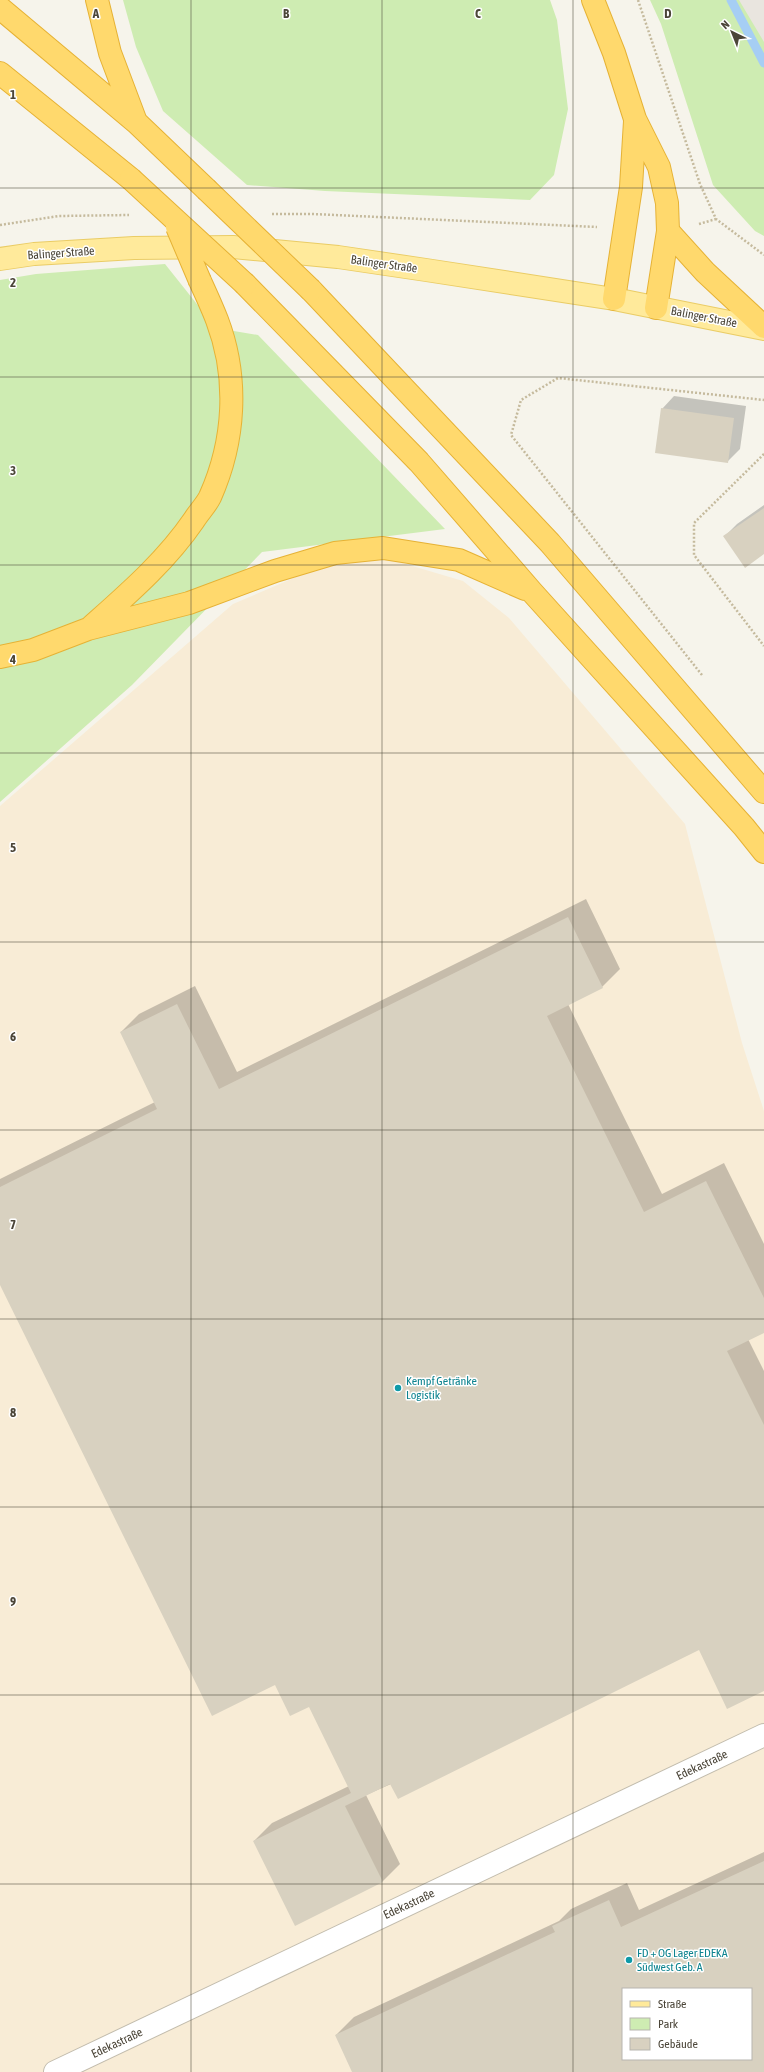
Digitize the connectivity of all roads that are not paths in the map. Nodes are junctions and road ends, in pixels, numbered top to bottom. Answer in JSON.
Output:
{"nodes":[{"id":1,"x":97,"y":0,"type":"edge"},
{"id":2,"x":593,"y":0,"type":"edge"},
{"id":3,"x":0,"y":8,"type":"edge"},
{"id":4,"x":0,"y":73,"type":"edge"},
{"id":5,"x":635,"y":119,"type":"junction"},
{"id":6,"x":137,"y":123,"type":"junction"},
{"id":7,"x":174,"y":220,"type":"junction"},
{"id":8,"x":668,"y":231,"type":"junction"},
{"id":9,"x":0,"y":259,"type":"edge"},
{"id":10,"x":614,"y":299,"type":"junction"},
{"id":11,"x":656,"y":308,"type":"junction"},
{"id":12,"x":764,"y":328,"type":"edge"},
{"id":13,"x":532,"y":592,"type":"junction"},
{"id":14,"x":88,"y":629,"type":"junction"},
{"id":15,"x":0,"y":657,"type":"edge"},
{"id":16,"x":764,"y":792,"type":"edge"},
{"id":17,"x":764,"y":852,"type":"edge"},
{"id":18,"x":764,"y":1735,"type":"edge"},
{"id":19,"x":55,"y":2072,"type":"edge"}],
"edges":[{"from":1,"to":6,"type":"highway"},
{"from":2,"to":5,"type":"highway"},
{"from":3,"to":6,"type":"highway"},
{"from":4,"to":7,"type":"highway","bridge":true},
{"from":5,"to":8,"type":"highway"},
{"from":5,"to":10,"type":"highway"},
{"from":6,"to":16,"type":"highway","bridge":true},
{"from":7,"to":13,"type":"highway","bridge":true},
{"from":7,"to":14,"type":"highway","bridge":true},
{"from":8,"to":11,"type":"highway"},
{"from":8,"to":12,"type":"highway"},
{"from":9,"to":10,"type":"main road","name":"Balinger Straße"},
{"from":10,"to":11,"type":"main road","name":"Balinger Straße"},
{"from":11,"to":12,"type":"main road","name":"Balinger Straße"},
{"from":13,"to":14,"type":"highway"},
{"from":13,"to":17,"type":"highway"},
{"from":14,"to":15,"type":"highway"},
{"from":18,"to":19,"type":"lane","name":"Edekastraße"}]}
